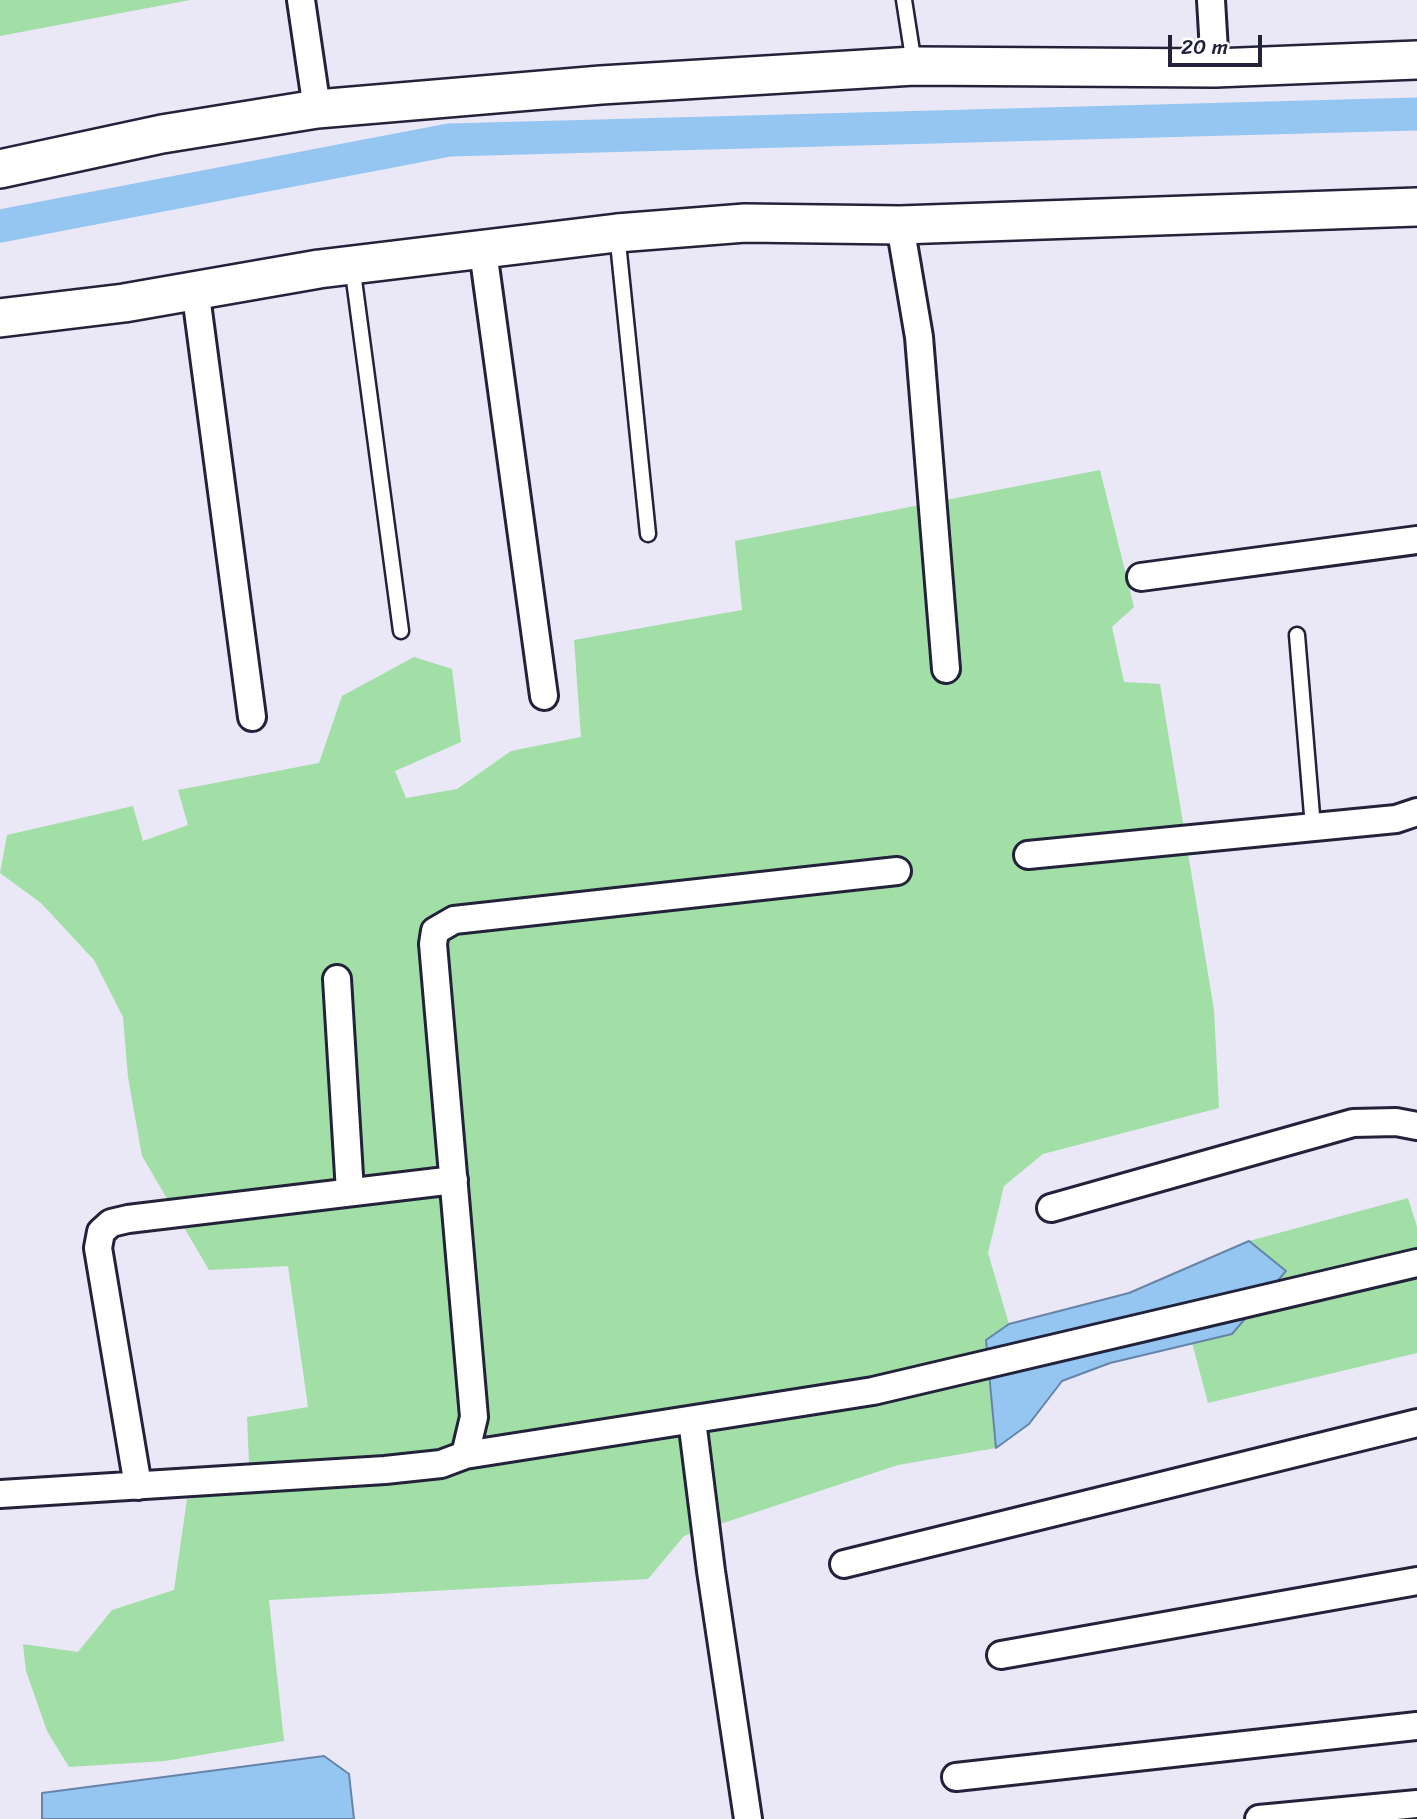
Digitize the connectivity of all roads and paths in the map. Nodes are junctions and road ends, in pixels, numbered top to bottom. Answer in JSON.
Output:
{"nodes":[{"id":1,"x":301,"y":0,"type":"edge"},
{"id":2,"x":904,"y":0,"type":"edge"},
{"id":3,"x":1211,"y":0,"type":"edge"},
{"id":4,"x":1417,"y":60,"type":"edge"},
{"id":5,"x":914,"y":66,"type":"junction"},
{"id":6,"x":1215,"y":68,"type":"junction"},
{"id":7,"x":317,"y":109,"type":"junction"},
{"id":8,"x":0,"y":169,"type":"edge"},
{"id":9,"x":1416,"y":215,"type":"edge"},
{"id":10,"x":900,"y":225,"type":"junction"},
{"id":11,"x":617,"y":233,"type":"junction"},
{"id":12,"x":483,"y":251,"type":"junction"},
{"id":13,"x":352,"y":265,"type":"junction"},
{"id":14,"x":195,"y":288,"type":"junction"},
{"id":15,"x":0,"y":318,"type":"edge"},
{"id":16,"x":648,"y":534,"type":"dead end"},
{"id":17,"x":1417,"y":540,"type":"edge"},
{"id":18,"x":1140,"y":577,"type":"dead end"},
{"id":19,"x":401,"y":631,"type":"dead end"},
{"id":20,"x":1297,"y":635,"type":"dead end"},
{"id":21,"x":946,"y":669,"type":"dead end"},
{"id":22,"x":544,"y":696,"type":"dead end"},
{"id":23,"x":252,"y":717,"type":"dead end"},
{"id":24,"x":1417,"y":812,"type":"edge"},
{"id":25,"x":1313,"y":827,"type":"junction"},
{"id":26,"x":1028,"y":855,"type":"dead end"},
{"id":27,"x":897,"y":871,"type":"dead end"},
{"id":28,"x":337,"y":979,"type":"dead end"},
{"id":29,"x":1417,"y":1126,"type":"edge"},
{"id":30,"x":454,"y":1180,"type":"junction"},
{"id":31,"x":350,"y":1192,"type":"junction"},
{"id":32,"x":1051,"y":1208,"type":"dead end"},
{"id":33,"x":1417,"y":1264,"type":"edge"},
{"id":34,"x":692,"y":1420,"type":"junction"},
{"id":35,"x":1417,"y":1423,"type":"edge"},
{"id":36,"x":465,"y":1455,"type":"junction"},
{"id":37,"x":138,"y":1486,"type":"junction"},
{"id":38,"x":0,"y":1494,"type":"edge"},
{"id":39,"x":844,"y":1564,"type":"dead end"},
{"id":40,"x":1417,"y":1581,"type":"edge"},
{"id":41,"x":1002,"y":1655,"type":"dead end"},
{"id":42,"x":1417,"y":1726,"type":"edge"},
{"id":43,"x":956,"y":1777,"type":"dead end"},
{"id":44,"x":1417,"y":1804,"type":"edge"},
{"id":45,"x":748,"y":1819,"type":"edge"},
{"id":46,"x":1259,"y":1819,"type":"edge"}],
"edges":[{"from":1,"to":7,"type":"street"},
{"from":2,"to":5,"type":"lane"},
{"from":3,"to":6,"type":"street"},
{"from":4,"to":6,"type":"street"},
{"from":5,"to":6,"type":"street"},
{"from":5,"to":7,"type":"street"},
{"from":7,"to":8,"type":"street"},
{"from":9,"to":10,"type":"street"},
{"from":10,"to":11,"type":"street"},
{"from":10,"to":21,"type":"street"},
{"from":11,"to":12,"type":"street"},
{"from":11,"to":16,"type":"lane"},
{"from":12,"to":13,"type":"street"},
{"from":12,"to":22,"type":"street"},
{"from":13,"to":14,"type":"street"},
{"from":13,"to":19,"type":"lane"},
{"from":14,"to":15,"type":"street"},
{"from":14,"to":23,"type":"street"},
{"from":17,"to":18,"type":"street"},
{"from":20,"to":25,"type":"lane"},
{"from":24,"to":25,"type":"street"},
{"from":25,"to":26,"type":"street"},
{"from":27,"to":30,"type":"street"},
{"from":28,"to":31,"type":"street"},
{"from":29,"to":32,"type":"street"},
{"from":30,"to":31,"type":"street"},
{"from":30,"to":36,"type":"street"},
{"from":31,"to":37,"type":"street"},
{"from":33,"to":34,"type":"street"},
{"from":34,"to":36,"type":"street"},
{"from":34,"to":45,"type":"street"},
{"from":35,"to":39,"type":"street"},
{"from":36,"to":37,"type":"street"},
{"from":37,"to":38,"type":"street"},
{"from":40,"to":41,"type":"street"},
{"from":42,"to":43,"type":"street"},
{"from":44,"to":46,"type":"street"}]}
